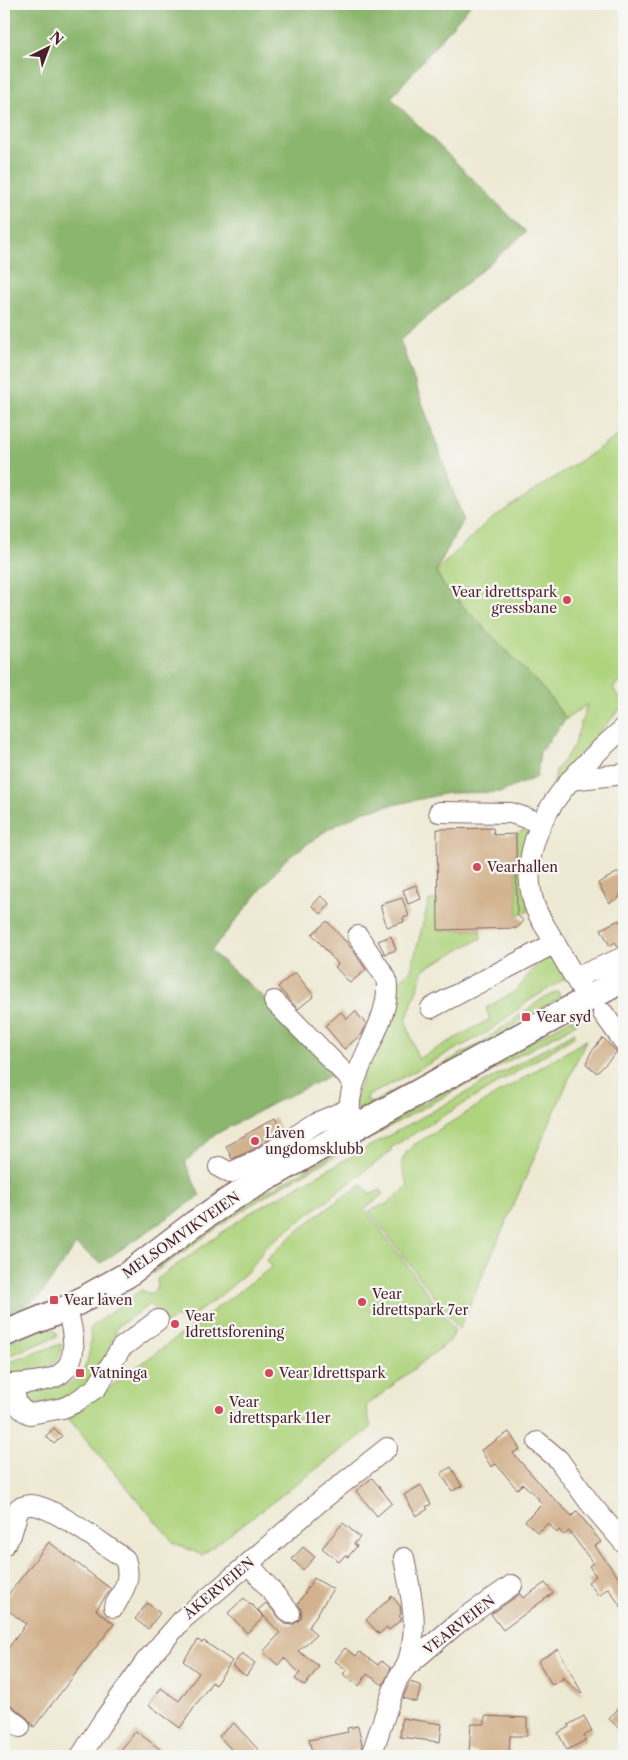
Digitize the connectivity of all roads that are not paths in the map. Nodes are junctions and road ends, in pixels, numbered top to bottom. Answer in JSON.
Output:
{"nodes":[{"id":1,"x":624,"y":728,"type":"edge"},
{"id":2,"x":624,"y":774,"type":"edge"},
{"id":3,"x":570,"y":780,"type":"junction"},
{"id":4,"x":439,"y":812,"type":"dead end"},
{"id":5,"x":541,"y":823,"type":"junction"},
{"id":6,"x":358,"y":936,"type":"dead end"},
{"id":7,"x":555,"y":943,"type":"junction"},
{"id":8,"x":624,"y":957,"type":"edge"},
{"id":9,"x":624,"y":979,"type":"edge"},
{"id":10,"x":588,"y":997,"type":"junction"},
{"id":11,"x":274,"y":1001,"type":"dead end"},
{"id":12,"x":430,"y":1008,"type":"dead end"},
{"id":13,"x":624,"y":1042,"type":"edge"},
{"id":14,"x":354,"y":1082,"type":"junction"},
{"id":15,"x":352,"y":1118,"type":"junction"},
{"id":16,"x":219,"y":1167,"type":"dead end"},
{"id":17,"x":67,"y":1308,"type":"junction"},
{"id":18,"x":158,"y":1320,"type":"dead end"},
{"id":19,"x":4,"y":1334,"type":"edge"},
{"id":20,"x":9,"y":1384,"type":"edge"},
{"id":21,"x":538,"y":1442,"type":"dead end"},
{"id":22,"x":387,"y":1448,"type":"dead end"},
{"id":23,"x":624,"y":1543,"type":"edge"},
{"id":24,"x":4,"y":1545,"type":"edge"},
{"id":25,"x":404,"y":1558,"type":"dead end"},
{"id":26,"x":249,"y":1564,"type":"junction"},
{"id":27,"x":512,"y":1585,"type":"dead end"},
{"id":28,"x":114,"y":1607,"type":"dead end"},
{"id":29,"x":290,"y":1613,"type":"dead end"},
{"id":30,"x":406,"y":1667,"type":"junction"},
{"id":31,"x":4,"y":1714,"type":"edge"},
{"id":32,"x":20,"y":1727,"type":"dead end"},
{"id":33,"x":81,"y":1756,"type":"edge"},
{"id":34,"x":372,"y":1756,"type":"edge"}],
"edges":[{"from":1,"to":3,"type":"street"},
{"from":2,"to":3,"type":"street"},
{"from":3,"to":5,"type":"street"},
{"from":4,"to":5,"type":"street"},
{"from":5,"to":7,"type":"street"},
{"from":6,"to":14,"type":"street"},
{"from":7,"to":10,"type":"street"},
{"from":7,"to":12,"type":"street"},
{"from":8,"to":10,"type":"street","name":"MELSOMVIKVEIEN"},
{"from":9,"to":10,"type":"main road","name":"MELSOMVIKVEIEN"},
{"from":10,"to":13,"type":"street"},
{"from":10,"to":15,"type":"main road","name":"MELSOMVIKVEIEN"},
{"from":11,"to":14,"type":"street"},
{"from":14,"to":15,"type":"street"},
{"from":15,"to":16,"type":"street","name":"MELSOMVIKVEIEN"},
{"from":15,"to":17,"type":"main road","name":"MELSOMVIKVEIEN"},
{"from":17,"to":19,"type":"main road","name":"MELSOMVIKVEIEN"},
{"from":17,"to":20,"type":"street"},
{"from":18,"to":20,"type":"street"},
{"from":21,"to":23,"type":"street"},
{"from":22,"to":26,"type":"street","name":"ÅKERVEIEN"},
{"from":24,"to":28,"type":"street"},
{"from":25,"to":30,"type":"street","name":"VEARVEIEN"},
{"from":26,"to":29,"type":"street"},
{"from":26,"to":33,"type":"street","name":"ÅKERVEIEN"},
{"from":27,"to":30,"type":"street","name":"VEARVEIEN"},
{"from":30,"to":34,"type":"street","name":"VEARVEIEN"},
{"from":31,"to":32,"type":"street"}]}
